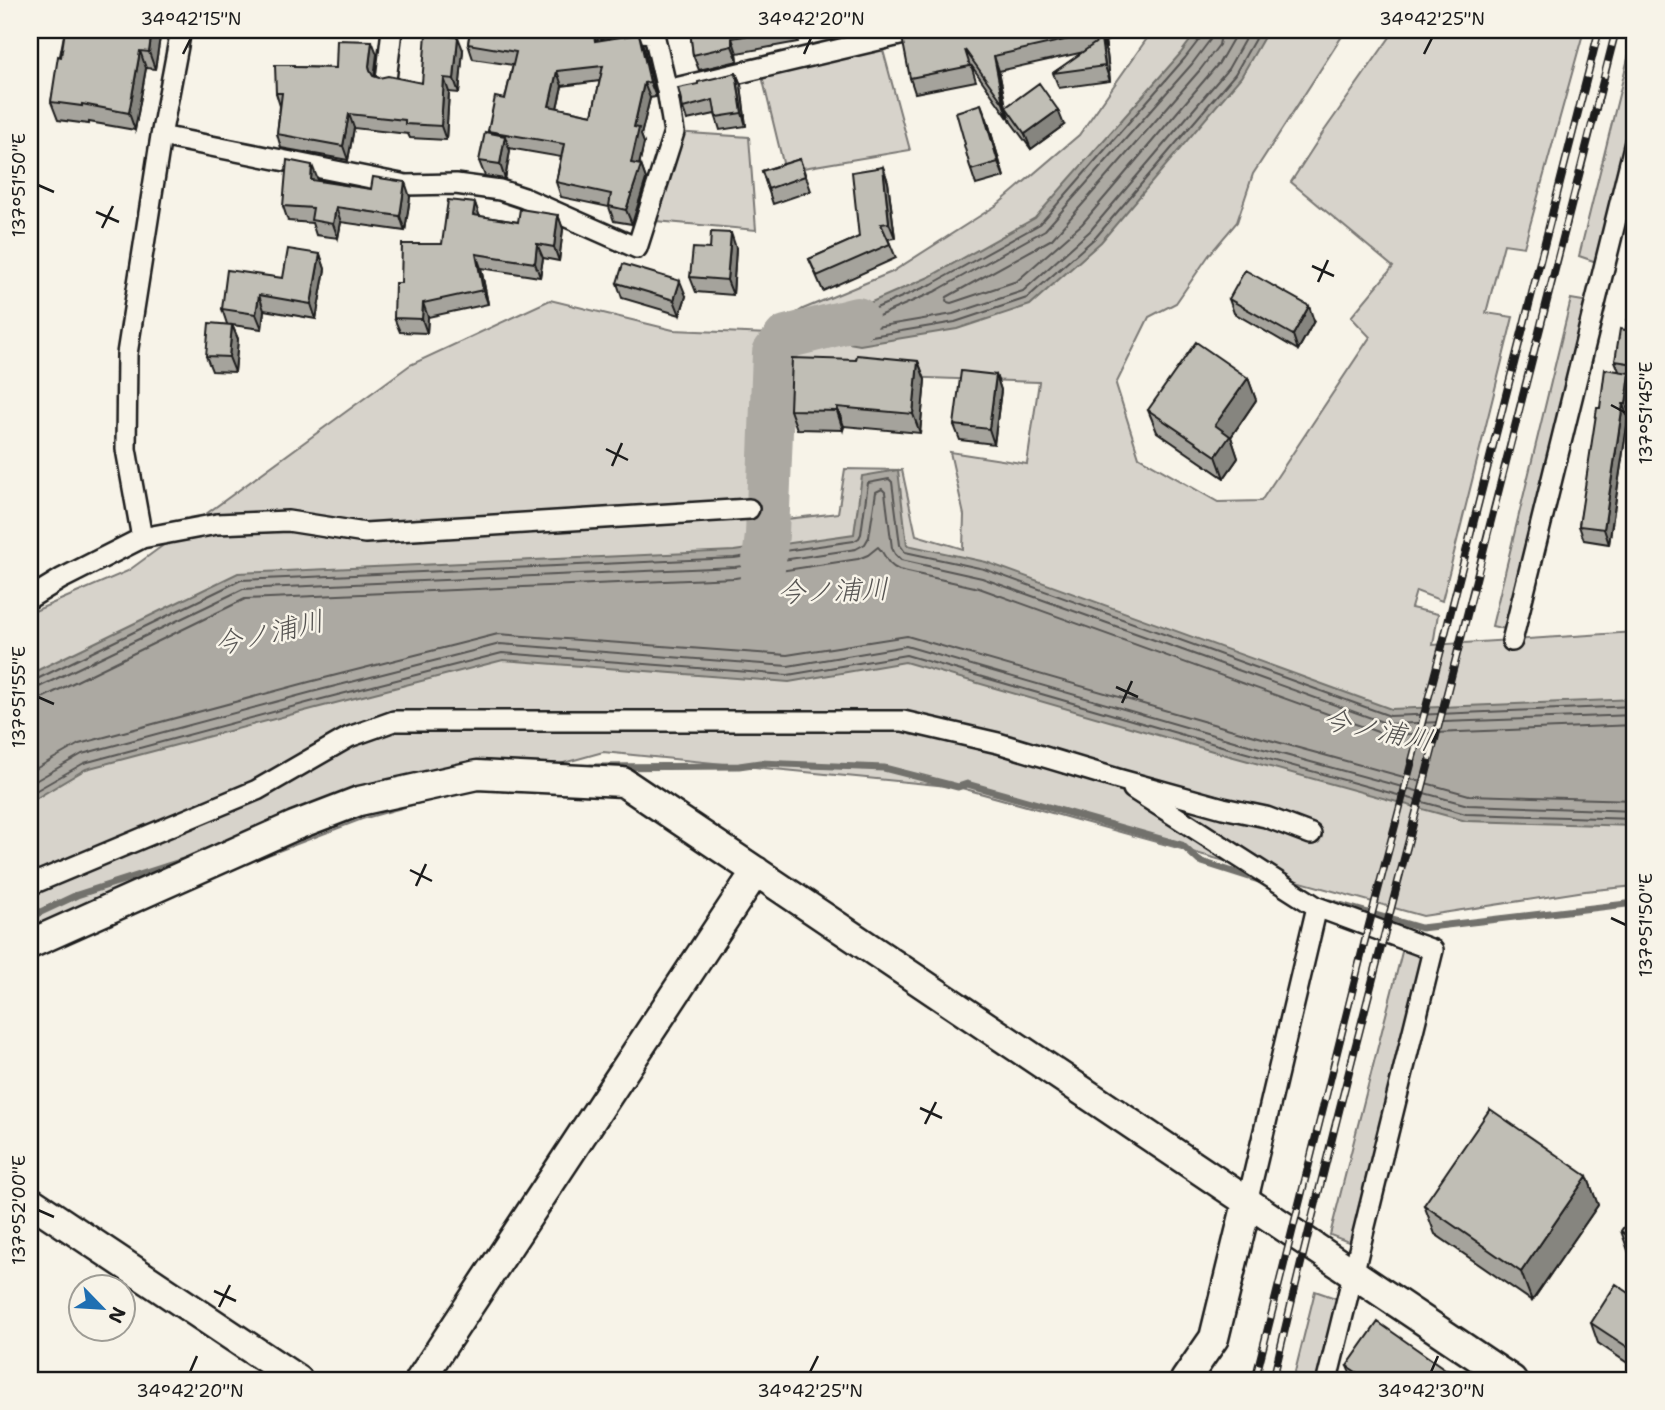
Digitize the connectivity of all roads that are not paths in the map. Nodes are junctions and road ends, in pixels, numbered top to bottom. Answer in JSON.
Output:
{"nodes":[{"id":1,"x":181,"y":30,"type":"edge"},
{"id":2,"x":392,"y":30,"type":"edge"},
{"id":3,"x":608,"y":30,"type":"edge"},
{"id":4,"x":920,"y":30,"type":"edge"},
{"id":5,"x":653,"y":32,"type":"edge"},
{"id":6,"x":386,"y":80,"type":"edge"},
{"id":7,"x":667,"y":90,"type":"junction"},
{"id":8,"x":161,"y":136,"type":"junction"},
{"id":9,"x":1635,"y":142,"type":"edge"},
{"id":10,"x":749,"y":509,"type":"dead end"},
{"id":11,"x":142,"y":538,"type":"junction"},
{"id":12,"x":30,"y":598,"type":"edge"},
{"id":13,"x":1512,"y":641,"type":"dead end"},
{"id":14,"x":1118,"y":779,"type":"junction"},
{"id":15,"x":1311,"y":834,"type":"dead end"},
{"id":16,"x":756,"y":871,"type":"junction"},
{"id":17,"x":30,"y":885,"type":"edge"},
{"id":18,"x":1317,"y":907,"type":"junction"},
{"id":19,"x":30,"y":944,"type":"edge"},
{"id":20,"x":30,"y":1200,"type":"edge"},
{"id":21,"x":1247,"y":1203,"type":"junction"},
{"id":22,"x":1354,"y":1274,"type":"junction"},
{"id":23,"x":1214,"y":1338,"type":"junction"},
{"id":24,"x":298,"y":1380,"type":"edge"},
{"id":25,"x":420,"y":1380,"type":"edge"},
{"id":26,"x":1185,"y":1380,"type":"edge"},
{"id":27,"x":1203,"y":1380,"type":"edge"},
{"id":28,"x":1327,"y":1380,"type":"edge"},
{"id":29,"x":1512,"y":1380,"type":"edge"}],
"edges":[{"from":1,"to":8,"type":"street"},
{"from":2,"to":6,"type":"street"},
{"from":3,"to":5,"type":"street"},
{"from":4,"to":7,"type":"street"},
{"from":5,"to":7,"type":"street"},
{"from":7,"to":8,"type":"street"},
{"from":8,"to":11,"type":"street"},
{"from":9,"to":13,"type":"street"},
{"from":10,"to":11,"type":"street"},
{"from":11,"to":12,"type":"street"},
{"from":14,"to":15,"type":"street"},
{"from":14,"to":17,"type":"street"},
{"from":14,"to":18,"type":"street"},
{"from":16,"to":19,"type":"street"},
{"from":16,"to":21,"type":"street"},
{"from":16,"to":25,"type":"street"},
{"from":18,"to":21,"type":"street"},
{"from":18,"to":22,"type":"street"},
{"from":20,"to":24,"type":"street"},
{"from":21,"to":22,"type":"street"},
{"from":21,"to":23,"type":"street"},
{"from":22,"to":28,"type":"street"},
{"from":22,"to":29,"type":"street"},
{"from":23,"to":26,"type":"street"},
{"from":23,"to":27,"type":"street"}]}
